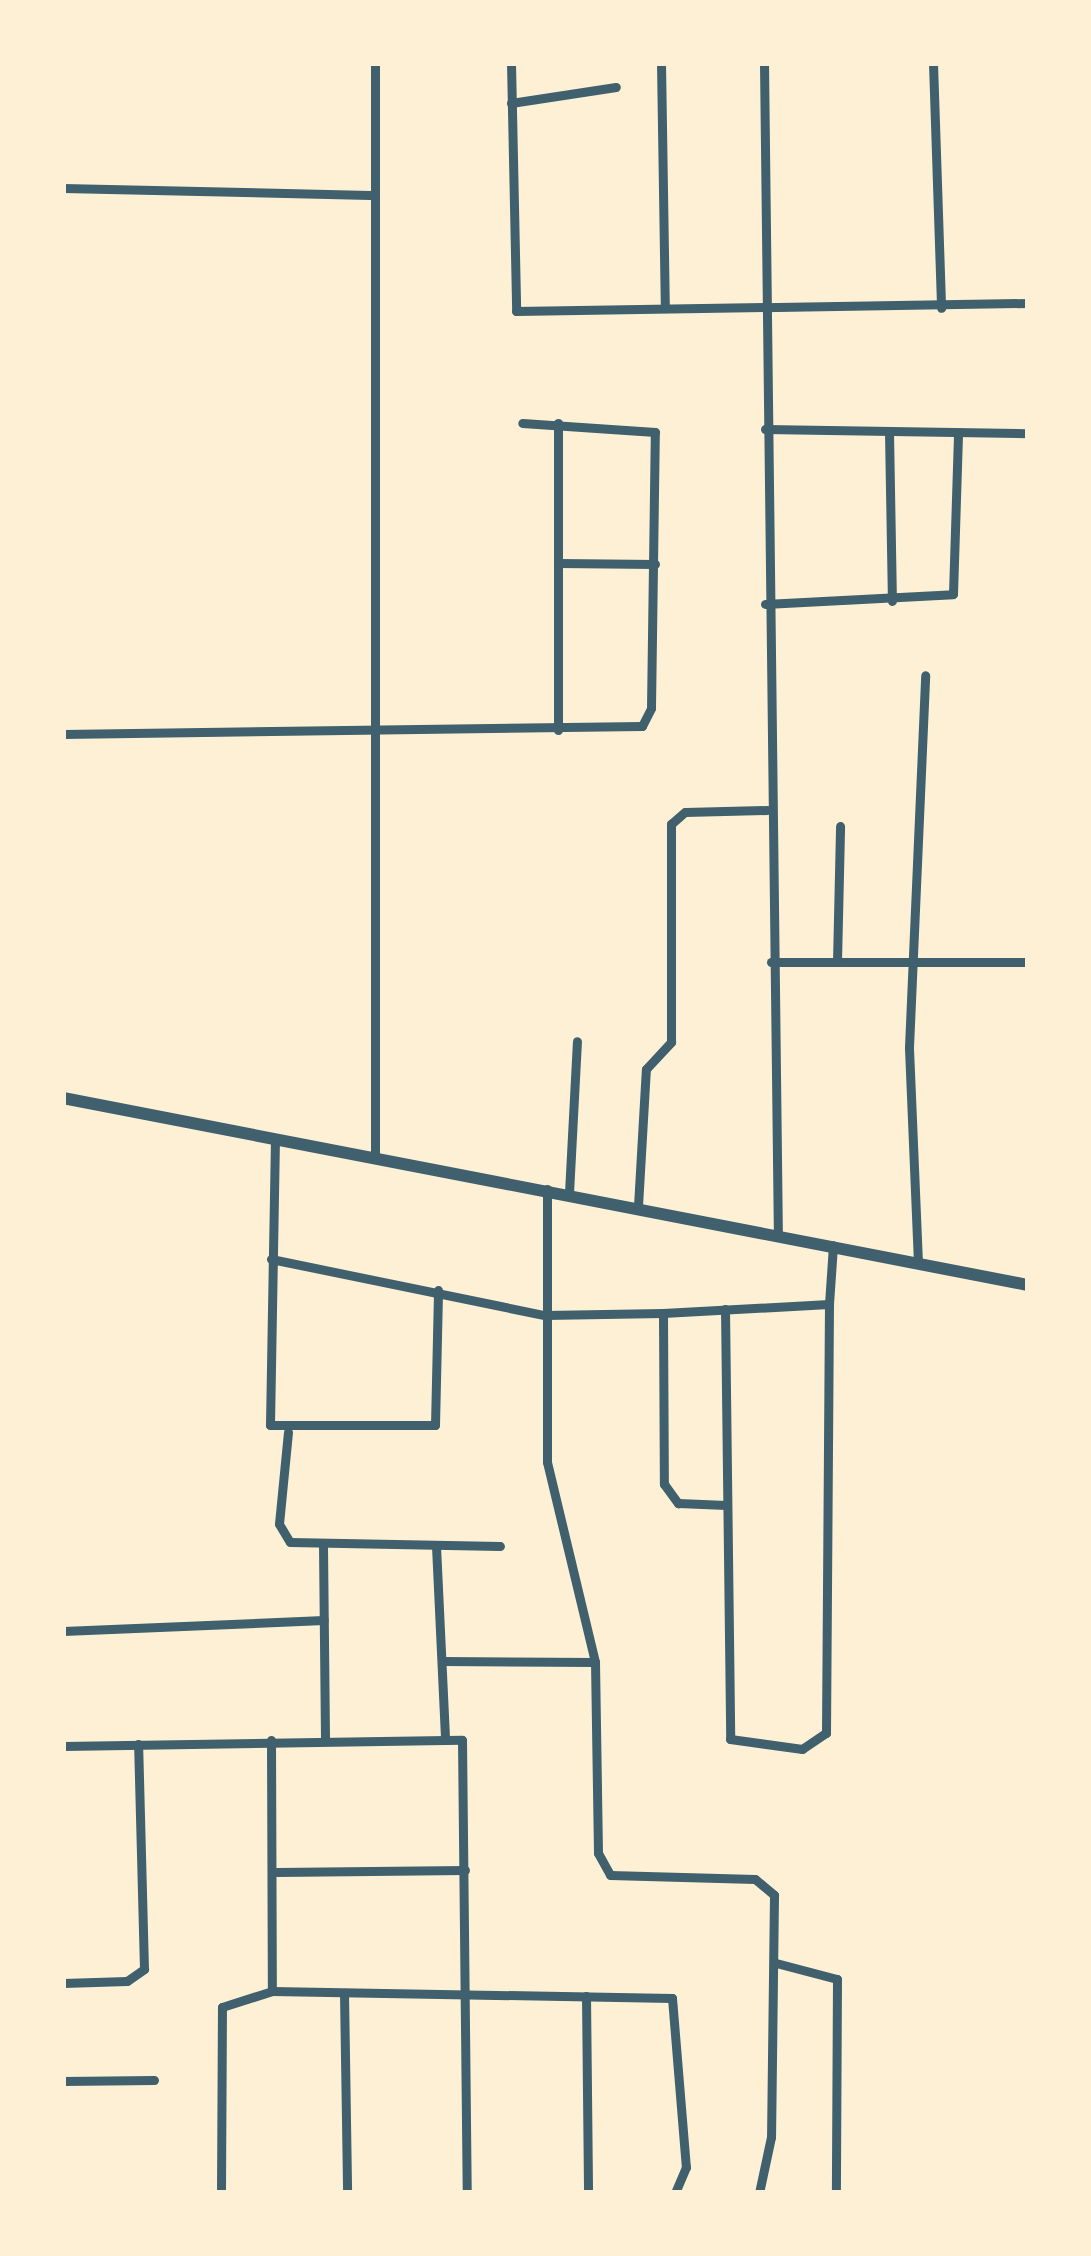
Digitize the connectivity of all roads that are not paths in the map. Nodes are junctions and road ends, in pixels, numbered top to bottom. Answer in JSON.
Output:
{"nodes":[{"id":1,"x":375,"y":63,"type":"edge"},
{"id":2,"x":512,"y":63,"type":"edge"},
{"id":3,"x":661,"y":63,"type":"edge"},
{"id":4,"x":764,"y":63,"type":"edge"},
{"id":5,"x":933,"y":63,"type":"edge"},
{"id":6,"x":616,"y":87,"type":"dead end"},
{"id":7,"x":511,"y":103,"type":"junction"},
{"id":8,"x":63,"y":188,"type":"edge"},
{"id":9,"x":370,"y":195,"type":"junction"},
{"id":10,"x":1028,"y":303,"type":"edge"},
{"id":11,"x":765,"y":306,"type":"junction"},
{"id":12,"x":665,"y":308,"type":"junction"},
{"id":13,"x":941,"y":308,"type":"junction"},
{"id":14,"x":522,"y":423,"type":"dead end"},
{"id":15,"x":558,"y":423,"type":"junction"},
{"id":16,"x":765,"y":429,"type":"junction"},
{"id":17,"x":890,"y":432,"type":"junction"},
{"id":18,"x":958,"y":433,"type":"junction"},
{"id":19,"x":1028,"y":433,"type":"edge"},
{"id":20,"x":559,"y":563,"type":"junction"},
{"id":21,"x":655,"y":564,"type":"junction"},
{"id":22,"x":892,"y":601,"type":"junction"},
{"id":23,"x":765,"y":604,"type":"junction"},
{"id":24,"x":925,"y":675,"type":"dead end"},
{"id":25,"x":558,"y":730,"type":"junction"},
{"id":26,"x":63,"y":734,"type":"edge"},
{"id":27,"x":369,"y":734,"type":"junction"},
{"id":28,"x":766,"y":810,"type":"junction"},
{"id":29,"x":840,"y":826,"type":"dead end"},
{"id":30,"x":771,"y":962,"type":"junction"},
{"id":31,"x":837,"y":962,"type":"junction"},
{"id":32,"x":1025,"y":962,"type":"edge"},
{"id":33,"x":911,"y":963,"type":"junction"},
{"id":34,"x":577,"y":1041,"type":"dead end"},
{"id":35,"x":63,"y":1098,"type":"edge"},
{"id":36,"x":275,"y":1138,"type":"junction"},
{"id":37,"x":375,"y":1157,"type":"junction"},
{"id":38,"x":547,"y":1189,"type":"junction"},
{"id":39,"x":569,"y":1193,"type":"junction"},
{"id":40,"x":638,"y":1206,"type":"junction"},
{"id":41,"x":778,"y":1234,"type":"junction"},
{"id":42,"x":832,"y":1245,"type":"junction"},
{"id":43,"x":271,"y":1259,"type":"junction"},
{"id":44,"x":918,"y":1263,"type":"junction"},
{"id":45,"x":1028,"y":1285,"type":"edge"},
{"id":46,"x":438,"y":1290,"type":"junction"},
{"id":47,"x":829,"y":1304,"type":"junction"},
{"id":48,"x":725,"y":1309,"type":"junction"},
{"id":49,"x":662,"y":1313,"type":"junction"},
{"id":50,"x":544,"y":1316,"type":"junction"},
{"id":51,"x":288,"y":1432,"type":"junction"},
{"id":52,"x":726,"y":1505,"type":"junction"},
{"id":53,"x":323,"y":1546,"type":"junction"},
{"id":54,"x":436,"y":1546,"type":"junction"},
{"id":55,"x":500,"y":1546,"type":"dead end"},
{"id":56,"x":324,"y":1620,"type":"junction"},
{"id":57,"x":63,"y":1631,"type":"edge"},
{"id":58,"x":442,"y":1660,"type":"junction"},
{"id":59,"x":595,"y":1662,"type":"junction"},
{"id":60,"x":445,"y":1735,"type":"junction"},
{"id":61,"x":325,"y":1738,"type":"junction"},
{"id":62,"x":272,"y":1740,"type":"junction"},
{"id":63,"x":138,"y":1744,"type":"junction"},
{"id":64,"x":63,"y":1745,"type":"edge"},
{"id":65,"x":465,"y":1870,"type":"junction"},
{"id":66,"x":277,"y":1872,"type":"junction"},
{"id":67,"x":776,"y":1963,"type":"junction"},
{"id":68,"x":63,"y":1983,"type":"edge"},
{"id":69,"x":272,"y":1991,"type":"junction"},
{"id":70,"x":344,"y":1994,"type":"junction"},
{"id":71,"x":465,"y":1994,"type":"junction"},
{"id":72,"x":586,"y":1996,"type":"junction"},
{"id":73,"x":154,"y":2080,"type":"dead end"},
{"id":74,"x":63,"y":2081,"type":"edge"},
{"id":75,"x":221,"y":2193,"type":"edge"},
{"id":76,"x":347,"y":2193,"type":"edge"},
{"id":77,"x":467,"y":2193,"type":"edge"},
{"id":78,"x":588,"y":2193,"type":"edge"},
{"id":79,"x":675,"y":2193,"type":"edge"},
{"id":80,"x":759,"y":2193,"type":"edge"},
{"id":81,"x":836,"y":2193,"type":"edge"}],
"edges":[{"from":1,"to":9,"type":"street"},
{"from":2,"to":7,"type":"street"},
{"from":3,"to":12,"type":"street"},
{"from":4,"to":11,"type":"street"},
{"from":5,"to":13,"type":"street"},
{"from":6,"to":7,"type":"street"},
{"from":7,"to":12,"type":"street"},
{"from":8,"to":9,"type":"street"},
{"from":9,"to":27,"type":"street"},
{"from":10,"to":13,"type":"street"},
{"from":11,"to":12,"type":"street"},
{"from":11,"to":13,"type":"street"},
{"from":11,"to":16,"type":"street"},
{"from":14,"to":15,"type":"street"},
{"from":15,"to":20,"type":"street"},
{"from":15,"to":21,"type":"street"},
{"from":16,"to":17,"type":"street"},
{"from":16,"to":23,"type":"street"},
{"from":17,"to":18,"type":"street"},
{"from":17,"to":22,"type":"street"},
{"from":18,"to":19,"type":"street"},
{"from":18,"to":22,"type":"street"},
{"from":20,"to":21,"type":"street"},
{"from":20,"to":25,"type":"street"},
{"from":21,"to":25,"type":"street"},
{"from":22,"to":23,"type":"street"},
{"from":23,"to":28,"type":"street"},
{"from":24,"to":33,"type":"street"},
{"from":25,"to":27,"type":"street"},
{"from":26,"to":27,"type":"street"},
{"from":27,"to":37,"type":"street"},
{"from":28,"to":30,"type":"street"},
{"from":28,"to":40,"type":"street"},
{"from":29,"to":31,"type":"street"},
{"from":30,"to":31,"type":"street"},
{"from":30,"to":41,"type":"street"},
{"from":31,"to":33,"type":"street"},
{"from":32,"to":33,"type":"street"},
{"from":33,"to":44,"type":"street"},
{"from":34,"to":39,"type":"street"},
{"from":35,"to":36,"type":"street"},
{"from":36,"to":37,"type":"street"},
{"from":36,"to":43,"type":"street"},
{"from":37,"to":38,"type":"street"},
{"from":38,"to":39,"type":"street"},
{"from":38,"to":50,"type":"street"},
{"from":39,"to":40,"type":"street"},
{"from":40,"to":41,"type":"street"},
{"from":41,"to":42,"type":"street"},
{"from":42,"to":44,"type":"street"},
{"from":42,"to":47,"type":"street"},
{"from":43,"to":46,"type":"street"},
{"from":43,"to":51,"type":"street"},
{"from":44,"to":45,"type":"street"},
{"from":46,"to":50,"type":"street"},
{"from":46,"to":51,"type":"street"},
{"from":47,"to":48,"type":"street"},
{"from":47,"to":52,"type":"street"},
{"from":48,"to":49,"type":"street"},
{"from":48,"to":52,"type":"street"},
{"from":49,"to":50,"type":"street"},
{"from":49,"to":52,"type":"street"},
{"from":50,"to":59,"type":"street"},
{"from":51,"to":53,"type":"street"},
{"from":53,"to":54,"type":"street"},
{"from":53,"to":56,"type":"street"},
{"from":54,"to":55,"type":"street"},
{"from":54,"to":58,"type":"street"},
{"from":56,"to":57,"type":"street"},
{"from":56,"to":61,"type":"street"},
{"from":58,"to":59,"type":"street"},
{"from":58,"to":60,"type":"street"},
{"from":59,"to":67,"type":"street"},
{"from":60,"to":61,"type":"street"},
{"from":60,"to":65,"type":"street"},
{"from":61,"to":62,"type":"street"},
{"from":62,"to":63,"type":"street"},
{"from":62,"to":66,"type":"street"},
{"from":63,"to":64,"type":"street"},
{"from":63,"to":68,"type":"street"},
{"from":65,"to":66,"type":"street"},
{"from":65,"to":71,"type":"street"},
{"from":66,"to":69,"type":"street"},
{"from":67,"to":80,"type":"street"},
{"from":67,"to":81,"type":"street"},
{"from":69,"to":70,"type":"street"},
{"from":69,"to":75,"type":"street"},
{"from":70,"to":71,"type":"street"},
{"from":70,"to":76,"type":"street"},
{"from":71,"to":72,"type":"street"},
{"from":71,"to":77,"type":"street"},
{"from":72,"to":78,"type":"street"},
{"from":72,"to":79,"type":"street"},
{"from":73,"to":74,"type":"street"}]}
